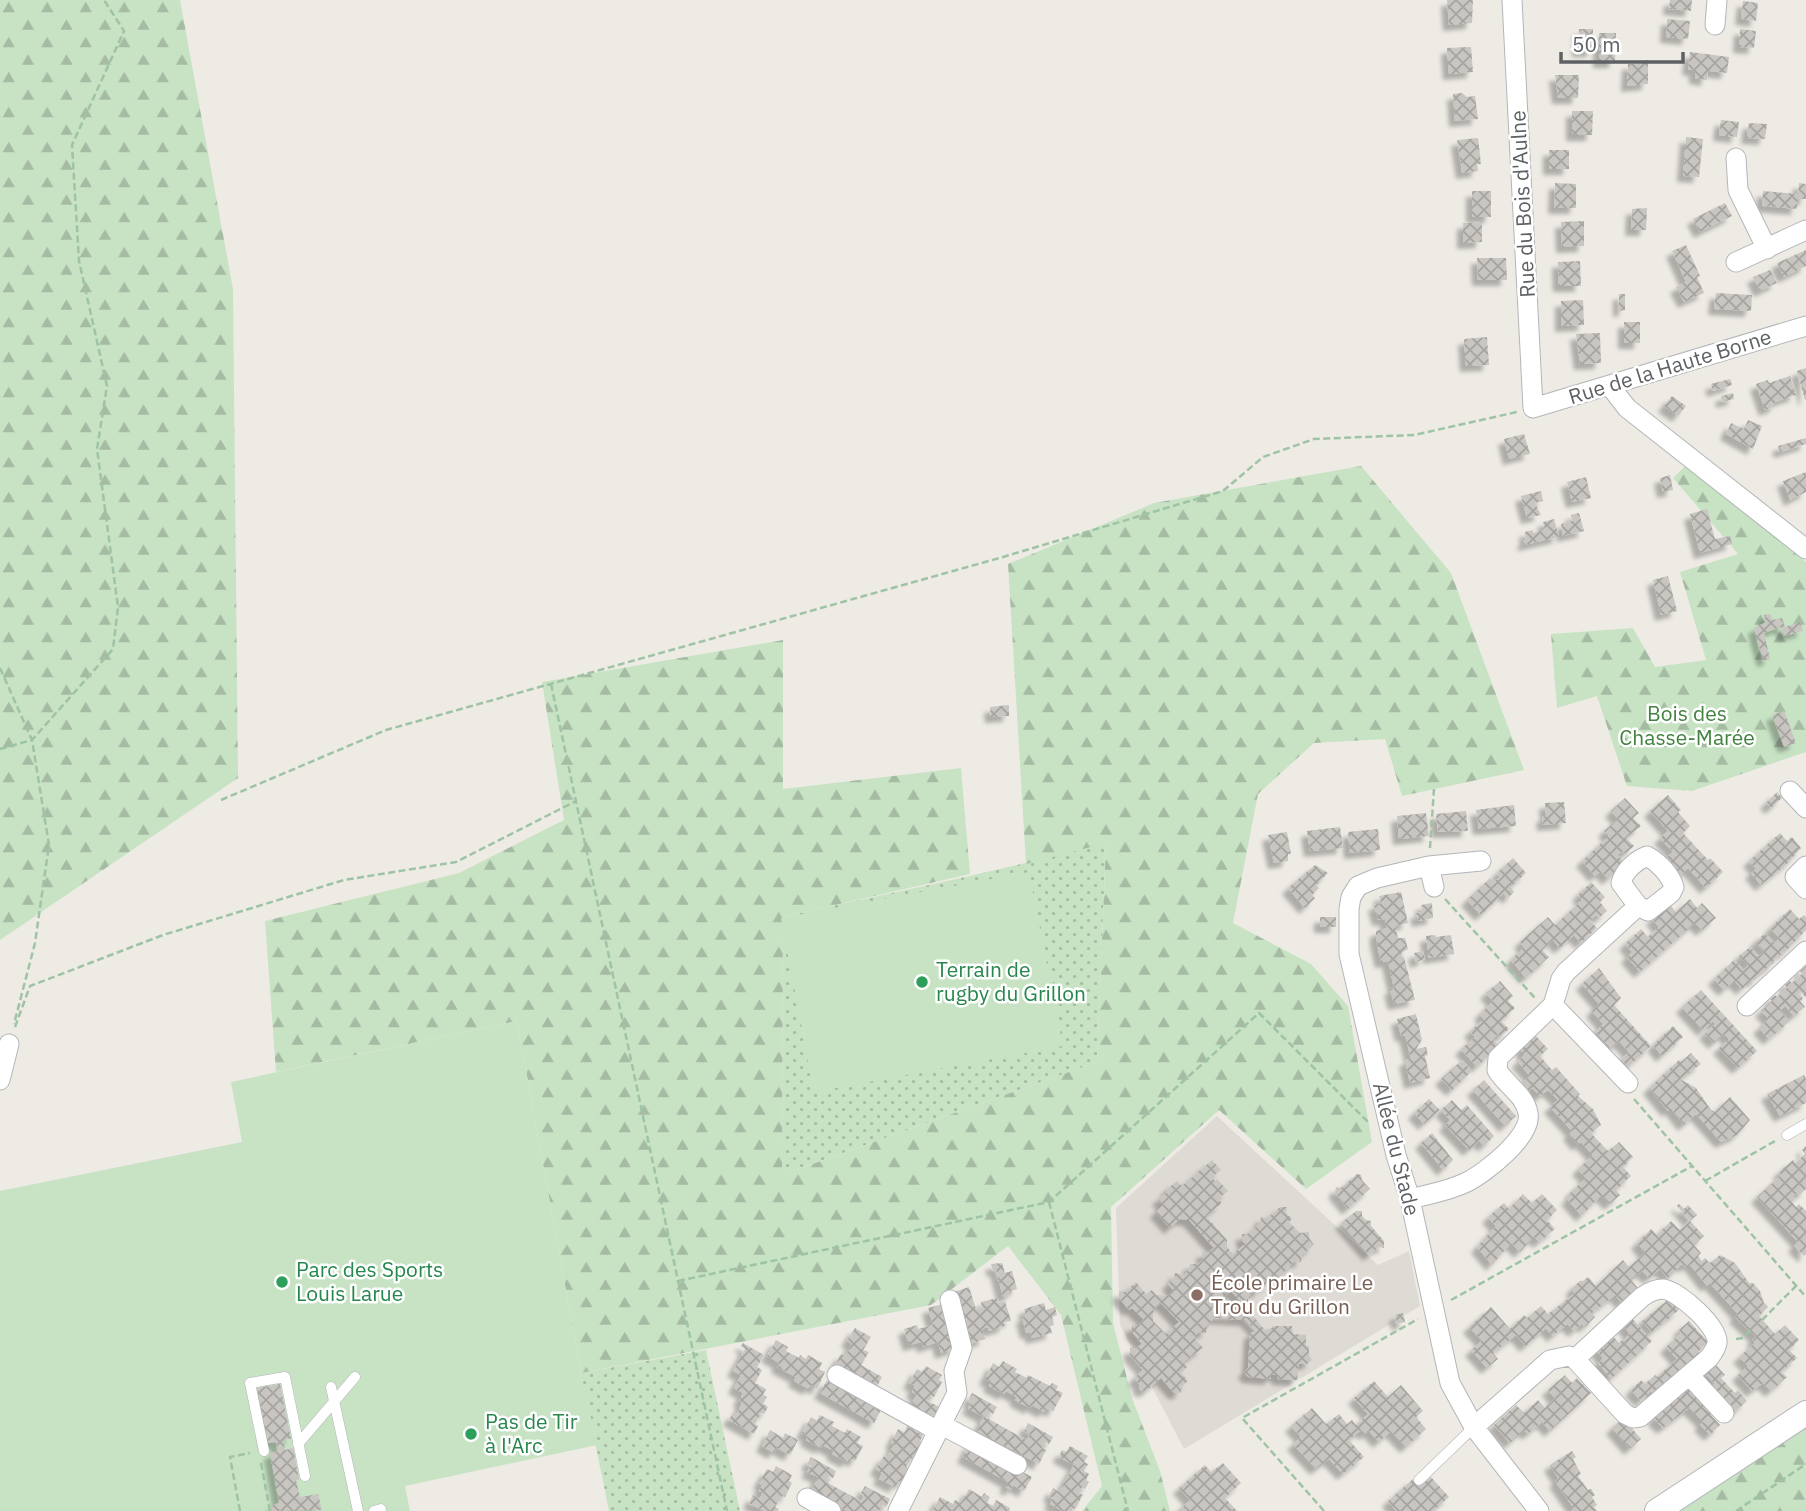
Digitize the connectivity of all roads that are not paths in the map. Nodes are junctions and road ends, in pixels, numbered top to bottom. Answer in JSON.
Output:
{"nodes":[{"id":1,"x":1513,"y":0,"type":"edge"},
{"id":2,"x":1717,"y":0,"type":"edge"},
{"id":3,"x":1715,"y":25,"type":"dead end"},
{"id":4,"x":1736,"y":158,"type":"dead end"},
{"id":5,"x":1806,"y":230,"type":"edge"},
{"id":6,"x":1767,"y":249,"type":"junction"},
{"id":7,"x":1736,"y":262,"type":"dead end"},
{"id":8,"x":1806,"y":326,"type":"edge"},
{"id":9,"x":1610,"y":386,"type":"junction"},
{"id":10,"x":1533,"y":408,"type":"joint"},
{"id":11,"x":1806,"y":549,"type":"edge"},
{"id":12,"x":1790,"y":791,"type":"dead end"},
{"id":13,"x":1806,"y":808,"type":"edge"},
{"id":14,"x":1480,"y":861,"type":"dead end"},
{"id":15,"x":1429,"y":866,"type":"junction"},
{"id":16,"x":1806,"y":866,"type":"edge"},
{"id":17,"x":1434,"y":887,"type":"road end"},
{"id":18,"x":1806,"y":889,"type":"edge"},
{"id":19,"x":1638,"y":906,"type":"dead end"},
{"id":20,"x":1806,"y":951,"type":"edge"},
{"id":21,"x":1747,"y":1006,"type":"dead end"},
{"id":22,"x":1550,"y":1008,"type":"junction"},
{"id":23,"x":9,"y":1044,"type":"road end"},
{"id":24,"x":0,"y":1080,"type":"edge"},
{"id":25,"x":1628,"y":1083,"type":"road end"},
{"id":26,"x":1806,"y":1124,"type":"edge"},
{"id":27,"x":1787,"y":1135,"type":"road end"},
{"id":28,"x":1410,"y":1199,"type":"junction"},
{"id":29,"x":950,"y":1300,"type":"dead end"},
{"id":30,"x":1575,"y":1359,"type":"junction"},
{"id":31,"x":837,"y":1375,"type":"dead end"},
{"id":32,"x":1690,"y":1376,"type":"junction"},
{"id":33,"x":355,"y":1377,"type":"dead end"},
{"id":34,"x":331,"y":1387,"type":"dead end"},
{"id":35,"x":334,"y":1402,"type":"junction"},
{"id":36,"x":1724,"y":1413,"type":"dead end"},
{"id":37,"x":1806,"y":1413,"type":"edge"},
{"id":38,"x":1474,"y":1427,"type":"junction"},
{"id":39,"x":940,"y":1428,"type":"junction"},
{"id":40,"x":299,"y":1444,"type":"junction"},
{"id":41,"x":262,"y":1451,"type":"road end"},
{"id":42,"x":1017,"y":1465,"type":"dead end"},
{"id":43,"x":305,"y":1476,"type":"dead end"},
{"id":44,"x":1419,"y":1480,"type":"dead end"},
{"id":45,"x":807,"y":1499,"type":"dead end"},
{"id":46,"x":358,"y":1511,"type":"edge"},
{"id":47,"x":831,"y":1511,"type":"edge"},
{"id":48,"x":898,"y":1511,"type":"edge"},
{"id":49,"x":1539,"y":1511,"type":"edge"},
{"id":50,"x":1657,"y":1511,"type":"edge"}],
"edges":[{"from":1,"to":10,"type":"street","name":"Rue du Bois d'Aulne"},
{"from":2,"to":3,"type":"street"},
{"from":4,"to":6,"type":"street"},
{"from":5,"to":6,"type":"street"},
{"from":6,"to":7,"type":"street"},
{"from":8,"to":9,"type":"street","name":"Rue de la Haute Borne"},
{"from":9,"to":10,"type":"street","name":"Rue de la Haute Borne"},
{"from":9,"to":11,"type":"street"},
{"from":12,"to":13,"type":"street"},
{"from":14,"to":15,"type":"street","name":"Allée du Stade"},
{"from":15,"to":17,"type":"street"},
{"from":15,"to":28,"type":"street","name":"Allée du Stade"},
{"from":16,"to":18,"type":"street"},
{"from":19,"to":22,"type":"street"},
{"from":20,"to":21,"type":"street"},
{"from":22,"to":25,"type":"street"},
{"from":22,"to":28,"type":"street"},
{"from":23,"to":24,"type":"street"},
{"from":26,"to":27,"type":"lane"},
{"from":28,"to":38,"type":"street","name":"Allée du Stade"},
{"from":29,"to":39,"type":"street"},
{"from":30,"to":32,"type":"street"},
{"from":30,"to":32,"type":"street"},
{"from":30,"to":38,"type":"street"},
{"from":31,"to":39,"type":"street"},
{"from":32,"to":36,"type":"street"},
{"from":33,"to":35,"type":"lane"},
{"from":34,"to":35,"type":"lane"},
{"from":35,"to":40,"type":"lane"},
{"from":35,"to":46,"type":"lane"},
{"from":37,"to":50,"type":"street"},
{"from":38,"to":44,"type":"lane"},
{"from":38,"to":49,"type":"street","name":"Allée du Stade"},
{"from":39,"to":42,"type":"street"},
{"from":39,"to":48,"type":"street"},
{"from":40,"to":41,"type":"lane"},
{"from":40,"to":43,"type":"lane"},
{"from":45,"to":47,"type":"street"}]}
